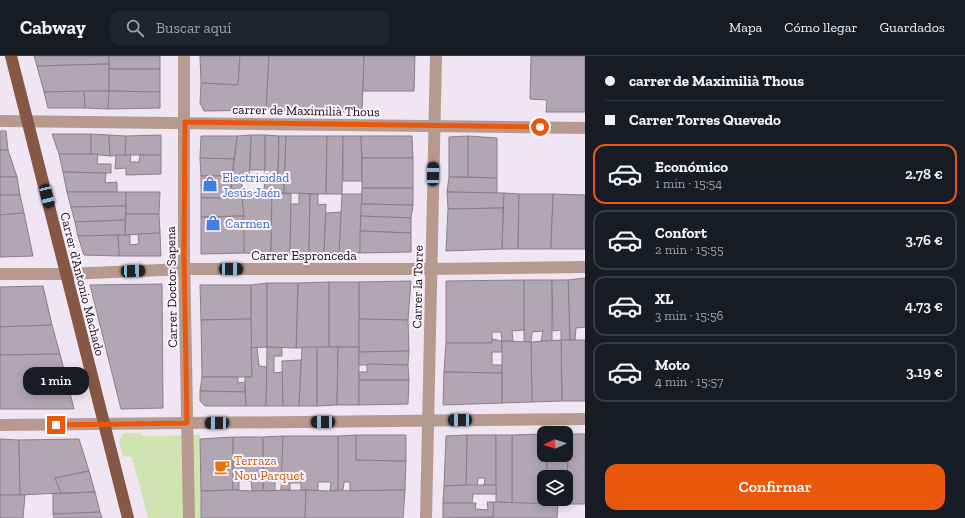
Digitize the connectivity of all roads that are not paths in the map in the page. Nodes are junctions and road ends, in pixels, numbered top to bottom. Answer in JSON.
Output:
{"nodes":[{"id":1,"x":11,"y":56,"type":"edge"},
{"id":2,"x":184,"y":56,"type":"edge"},
{"id":3,"x":436,"y":56,"type":"edge"},
{"id":4,"x":0,"y":121,"type":"edge"},
{"id":5,"x":28,"y":121,"type":"junction"},
{"id":6,"x":185,"y":122,"type":"junction"},
{"id":7,"x":435,"y":126,"type":"junction"},
{"id":8,"x":585,"y":128,"type":"edge"},
{"id":9,"x":585,"y":267,"type":"edge"},
{"id":10,"x":185,"y":269,"type":"junction"},
{"id":11,"x":431,"y":269,"type":"junction"},
{"id":12,"x":0,"y":274,"type":"edge"},
{"id":13,"x":66,"y":274,"type":"junction"},
{"id":14,"x":585,"y":419,"type":"edge"},
{"id":15,"x":428,"y":421,"type":"junction"},
{"id":16,"x":187,"y":423,"type":"junction"},
{"id":17,"x":104,"y":424,"type":"junction"},
{"id":18,"x":0,"y":426,"type":"edge"},
{"id":19,"x":128,"y":518,"type":"edge"},
{"id":20,"x":189,"y":518,"type":"edge"},
{"id":21,"x":426,"y":518,"type":"edge"}],
"edges":[{"from":1,"to":5,"type":"main road","name":"Carrer d'Antonio Machado"},
{"from":2,"to":6,"type":"street","name":"Carrer Doctor Sapena"},
{"from":3,"to":7,"type":"street","name":"Carrer la Torre"},
{"from":4,"to":5,"type":"street","name":"carrer de Maximilià Thous"},
{"from":5,"to":6,"type":"street","name":"carrer de Maximilià Thous"},
{"from":5,"to":13,"type":"main road","name":"Carrer d'Antonio Machado"},
{"from":6,"to":7,"type":"street","name":"carrer de Maximilià Thous"},
{"from":6,"to":10,"type":"street","name":"Carrer Doctor Sapena"},
{"from":7,"to":8,"type":"street","name":"carrer de Maximilià Thous"},
{"from":7,"to":11,"type":"street","name":"Carrer la Torre"},
{"from":9,"to":11,"type":"street","name":"Carrer Espronceda"},
{"from":10,"to":11,"type":"street","name":"Carrer Espronceda"},
{"from":10,"to":13,"type":"street","name":"Carrer Espronceda"},
{"from":10,"to":16,"type":"street","name":"Carrer Doctor Sapena"},
{"from":11,"to":15,"type":"street","name":"Carrer la Torre"},
{"from":12,"to":13,"type":"street","name":"Carrer Espronceda"},
{"from":13,"to":17,"type":"main road","name":"Carrer d'Antonio Machado"},
{"from":14,"to":15,"type":"street"},
{"from":15,"to":16,"type":"street"},
{"from":15,"to":21,"type":"street","name":"Carrer la Torre"},
{"from":16,"to":17,"type":"street"},
{"from":16,"to":20,"type":"street","name":"Carrer Doctor Sapena"},
{"from":17,"to":18,"type":"street"},
{"from":17,"to":19,"type":"main road","name":"Carrer d'Antonio Machado"}]}
